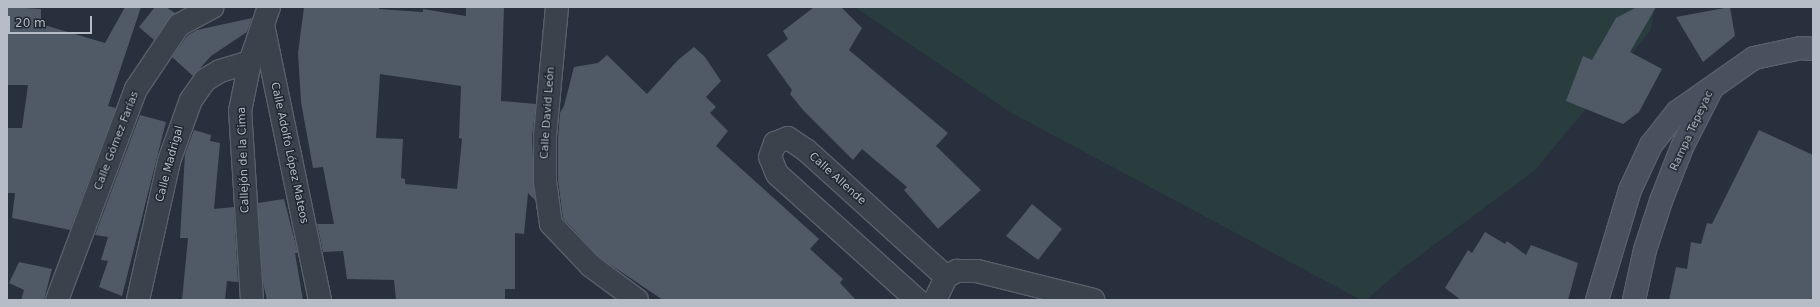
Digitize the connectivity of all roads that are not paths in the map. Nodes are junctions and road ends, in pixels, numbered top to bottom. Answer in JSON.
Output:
{"nodes":[{"id":1,"x":212,"y":7,"type":"edge"},
{"id":2,"x":557,"y":7,"type":"edge"},
{"id":3,"x":266,"y":15,"type":"edge"},
{"id":4,"x":1813,"y":49,"type":"edge"},
{"id":5,"x":250,"y":62,"type":"junction"},
{"id":6,"x":1713,"y":87,"type":"junction"},
{"id":7,"x":946,"y":277,"type":"junction"},
{"id":8,"x":57,"y":300,"type":"edge"},
{"id":9,"x":138,"y":300,"type":"edge"},
{"id":10,"x":252,"y":300,"type":"edge"},
{"id":11,"x":320,"y":300,"type":"edge"},
{"id":12,"x":637,"y":300,"type":"edge"},
{"id":13,"x":917,"y":300,"type":"edge"},
{"id":14,"x":935,"y":300,"type":"edge"},
{"id":15,"x":1094,"y":300,"type":"edge"},
{"id":16,"x":1597,"y":300,"type":"edge"},
{"id":17,"x":1634,"y":300,"type":"edge"}],
"edges":[{"from":1,"to":8,"type":"street","name":"Calle Gómez Farías"},
{"from":2,"to":12,"type":"street","name":"Calle David León"},
{"from":3,"to":5,"type":"street","name":"Callejón de la Cima"},
{"from":3,"to":11,"type":"street","name":"Calle Adolfo López Mateos"},
{"from":4,"to":6,"type":"main road"},
{"from":5,"to":9,"type":"street","name":"Calle Madrigal"},
{"from":5,"to":10,"type":"street","name":"Callejón de la Cima"},
{"from":6,"to":16,"type":"main road","name":"Rampa Tepeyac"},
{"from":6,"to":17,"type":"main road","name":"Rampa Tepeyac"},
{"from":7,"to":13,"type":"street","name":"Calle Allende"},
{"from":7,"to":14,"type":"street"},
{"from":7,"to":15,"type":"street"}]}
